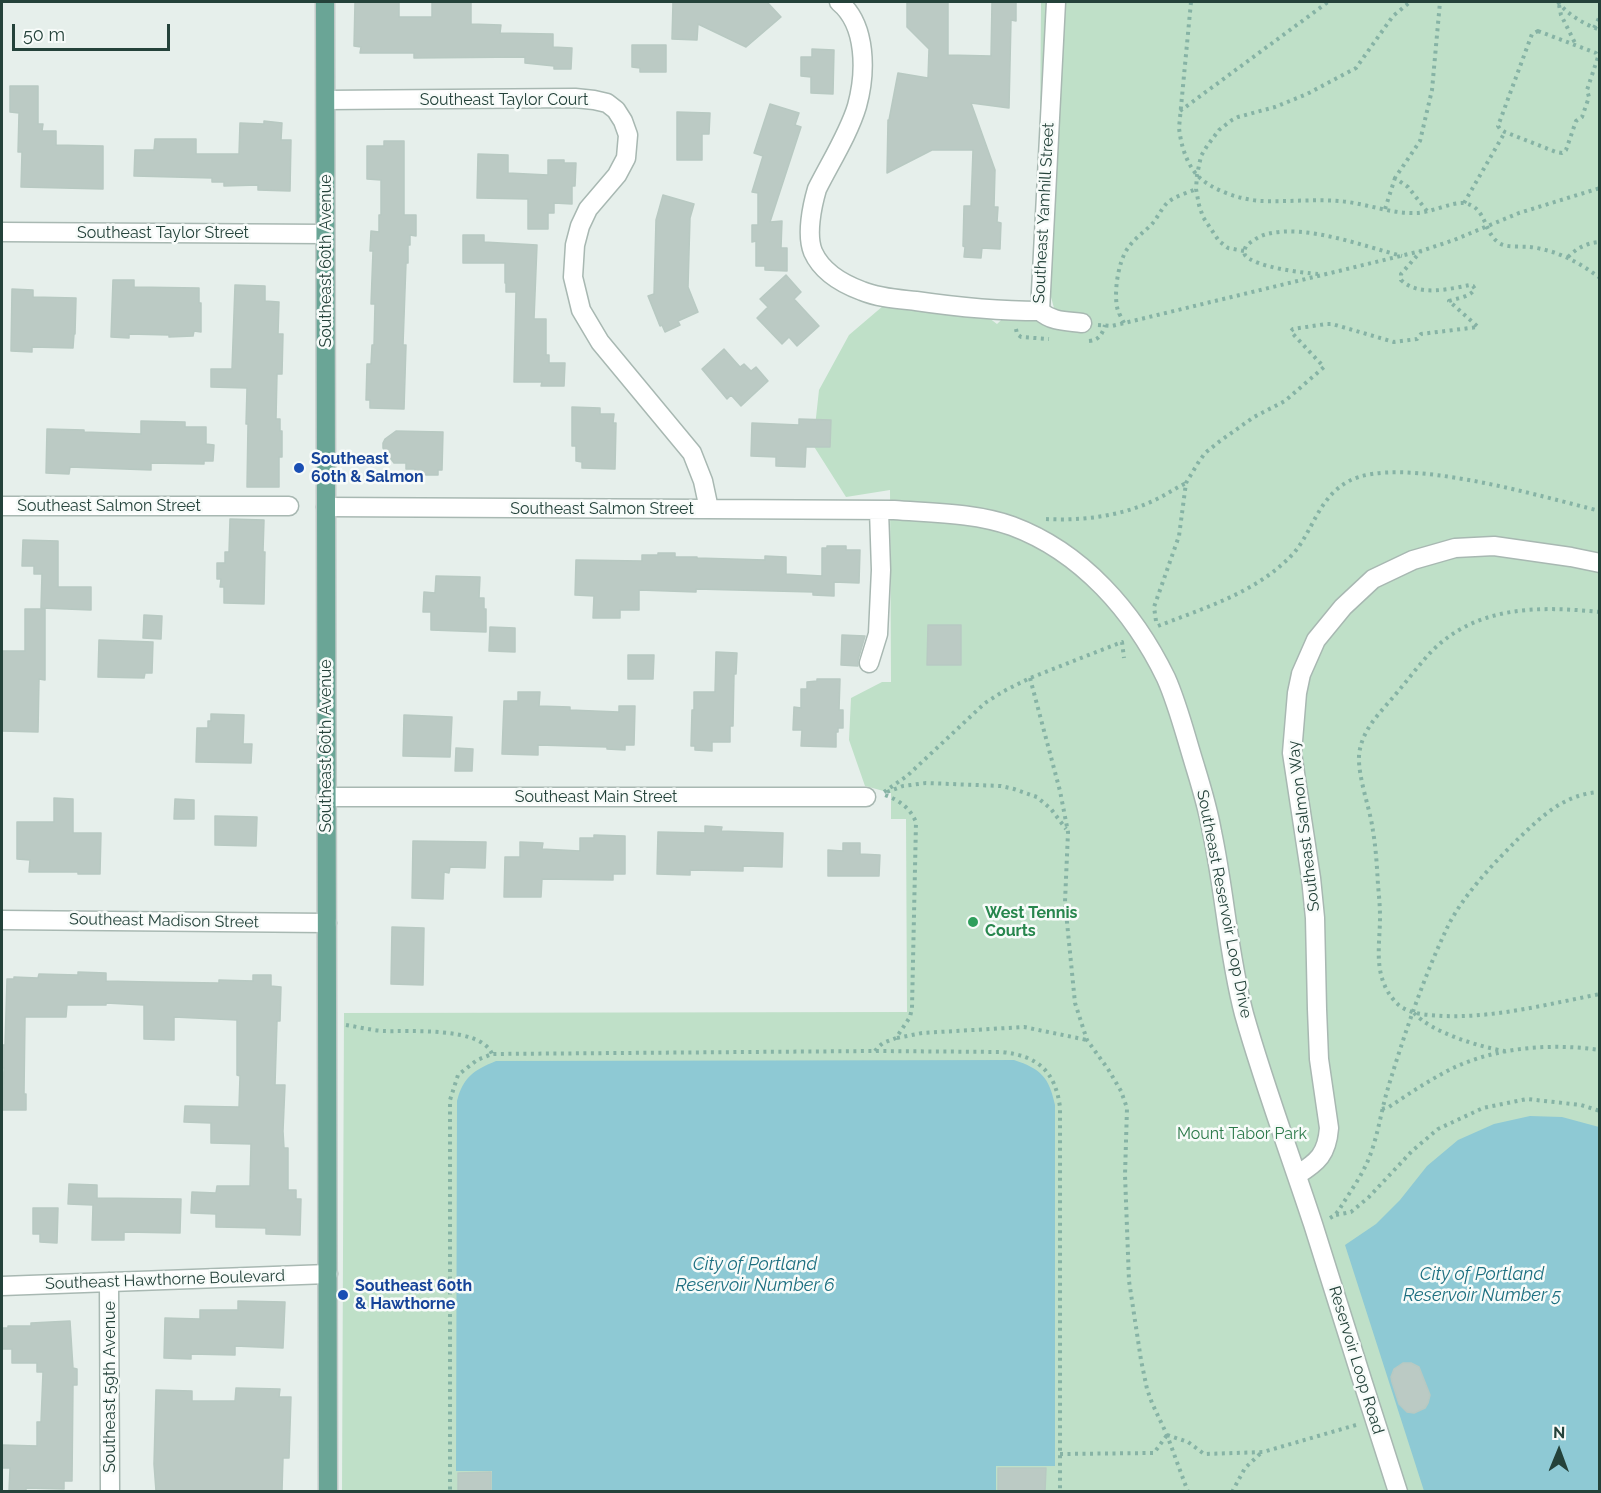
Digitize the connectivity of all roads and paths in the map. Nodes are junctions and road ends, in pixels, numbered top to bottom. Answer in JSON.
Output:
{"nodes":[{"id":1,"x":326,"y":2,"type":"edge"},
{"id":2,"x":1056,"y":2,"type":"edge"},
{"id":3,"x":1191,"y":2,"type":"edge"},
{"id":4,"x":1328,"y":2,"type":"edge"},
{"id":5,"x":1410,"y":2,"type":"edge"},
{"id":6,"x":1440,"y":2,"type":"edge"},
{"id":7,"x":1558,"y":2,"type":"edge"},
{"id":8,"x":845,"y":3,"type":"edge"},
{"id":9,"x":1599,"y":16,"type":"edge"},
{"id":10,"x":1594,"y":28,"type":"junction"},
{"id":11,"x":1599,"y":30,"type":"edge"},
{"id":12,"x":1576,"y":46,"type":"junction"},
{"id":13,"x":326,"y":100,"type":"junction"},
{"id":14,"x":1180,"y":112,"type":"junction"},
{"id":15,"x":1505,"y":132,"type":"junction"},
{"id":16,"x":1197,"y":175,"type":"junction"},
{"id":17,"x":1395,"y":178,"type":"junction"},
{"id":18,"x":1599,"y":188,"type":"edge"},
{"id":19,"x":1196,"y":189,"type":"junction"},
{"id":20,"x":1464,"y":203,"type":"junction"},
{"id":21,"x":1385,"y":210,"type":"junction"},
{"id":22,"x":1427,"y":211,"type":"junction"},
{"id":23,"x":1488,"y":226,"type":"junction"},
{"id":24,"x":2,"y":232,"type":"edge"},
{"id":25,"x":326,"y":234,"type":"junction"},
{"id":26,"x":1599,"y":242,"type":"edge"},
{"id":27,"x":1244,"y":251,"type":"junction"},
{"id":28,"x":1421,"y":251,"type":"junction"},
{"id":29,"x":1402,"y":256,"type":"junction"},
{"id":30,"x":1568,"y":257,"type":"junction"},
{"id":31,"x":1323,"y":275,"type":"junction"},
{"id":32,"x":1599,"y":278,"type":"edge"},
{"id":33,"x":1040,"y":311,"type":"junction"},
{"id":34,"x":1082,"y":323,"type":"joint"},
{"id":35,"x":1124,"y":323,"type":"junction"},
{"id":36,"x":1186,"y":483,"type":"junction"},
{"id":37,"x":2,"y":506,"type":"edge"},
{"id":38,"x":289,"y":506,"type":"dead end"},
{"id":39,"x":326,"y":507,"type":"junction"},
{"id":40,"x":709,"y":509,"type":"junction"},
{"id":41,"x":879,"y":510,"type":"junction"},
{"id":42,"x":1599,"y":511,"type":"edge"},
{"id":43,"x":1038,"y":518,"type":"dead end"},
{"id":44,"x":1599,"y":563,"type":"edge"},
{"id":45,"x":1599,"y":612,"type":"edge"},
{"id":46,"x":1124,"y":658,"type":"dead end"},
{"id":47,"x":869,"y":663,"type":"dead end"},
{"id":48,"x":1029,"y":678,"type":"junction"},
{"id":49,"x":1599,"y":792,"type":"edge"},
{"id":50,"x":873,"y":796,"type":"junction"},
{"id":51,"x":326,"y":797,"type":"junction"},
{"id":52,"x":1068,"y":832,"type":"junction"},
{"id":53,"x":2,"y":920,"type":"edge"},
{"id":54,"x":327,"y":923,"type":"junction"},
{"id":55,"x":1599,"y":994,"type":"edge"},
{"id":56,"x":1413,"y":1012,"type":"junction"},
{"id":57,"x":327,"y":1025,"type":"junction"},
{"id":58,"x":896,"y":1038,"type":"junction"},
{"id":59,"x":1087,"y":1040,"type":"junction"},
{"id":60,"x":1599,"y":1050,"type":"edge"},
{"id":61,"x":876,"y":1052,"type":"junction"},
{"id":62,"x":1508,"y":1052,"type":"junction"},
{"id":63,"x":492,"y":1054,"type":"junction"},
{"id":64,"x":1382,"y":1109,"type":"junction"},
{"id":65,"x":1599,"y":1111,"type":"edge"},
{"id":66,"x":1297,"y":1175,"type":"junction"},
{"id":67,"x":1335,"y":1215,"type":"junction"},
{"id":68,"x":1313,"y":1226,"type":"junction"},
{"id":69,"x":328,"y":1274,"type":"junction"},
{"id":70,"x":110,"y":1282,"type":"junction"},
{"id":71,"x":2,"y":1286,"type":"edge"},
{"id":72,"x":1374,"y":1419,"type":"junction"},
{"id":73,"x":1167,"y":1435,"type":"junction"},
{"id":74,"x":1263,"y":1452,"type":"junction"},
{"id":75,"x":1060,"y":1454,"type":"junction"},
{"id":76,"x":110,"y":1491,"type":"edge"},
{"id":77,"x":328,"y":1491,"type":"edge"},
{"id":78,"x":445,"y":1491,"type":"edge"},
{"id":79,"x":1060,"y":1491,"type":"edge"},
{"id":80,"x":1188,"y":1491,"type":"edge"},
{"id":81,"x":1232,"y":1491,"type":"edge"},
{"id":82,"x":1398,"y":1491,"type":"edge"}],
"edges":[{"from":1,"to":13,"type":"main road","name":"Southeast 60th Avenue"},
{"from":2,"to":33,"type":"street","name":"Southeast Yamhill Street"},
{"from":3,"to":14,"type":"path"},
{"from":4,"to":14,"type":"path"},
{"from":5,"to":16,"type":"path"},
{"from":6,"to":17,"type":"path"},
{"from":7,"to":10,"type":"path"},
{"from":7,"to":12,"type":"path"},
{"from":8,"to":33,"type":"street","name":"Southeast Yamhill Street"},
{"from":9,"to":10,"type":"path"},
{"from":10,"to":11,"type":"path"},
{"from":12,"to":15,"type":"path"},
{"from":12,"to":15,"type":"path"},
{"from":13,"to":25,"type":"main road","name":"Southeast 60th Avenue"},
{"from":13,"to":40,"type":"street","name":"Southeast Taylor Court"},
{"from":14,"to":16,"type":"path"},
{"from":15,"to":20,"type":"path"},
{"from":16,"to":19,"type":"path"},
{"from":16,"to":21,"type":"path"},
{"from":17,"to":21,"type":"path"},
{"from":17,"to":22,"type":"path"},
{"from":18,"to":23,"type":"path"},
{"from":19,"to":27,"type":"path"},
{"from":19,"to":35,"type":"path"},
{"from":20,"to":22,"type":"path"},
{"from":20,"to":23,"type":"path"},
{"from":21,"to":22,"type":"path"},
{"from":23,"to":28,"type":"path"},
{"from":23,"to":30,"type":"path"},
{"from":24,"to":25,"type":"street","name":"Southeast Taylor Street"},
{"from":25,"to":39,"type":"main road","name":"Southeast 60th Avenue"},
{"from":26,"to":30,"type":"path"},
{"from":27,"to":29,"type":"path"},
{"from":27,"to":31,"type":"path"},
{"from":28,"to":29,"type":"path"},
{"from":28,"to":36,"type":"path"},
{"from":29,"to":31,"type":"path"},
{"from":30,"to":32,"type":"path"},
{"from":31,"to":35,"type":"path"},
{"from":33,"to":34,"type":"street"},
{"from":34,"to":35,"type":"path"},
{"from":36,"to":42,"type":"path"},
{"from":36,"to":43,"type":"path"},
{"from":37,"to":38,"type":"street","name":"Southeast Salmon Street"},
{"from":39,"to":40,"type":"street","name":"Southeast Salmon Street"},
{"from":39,"to":51,"type":"main road","name":"Southeast 60th Avenue"},
{"from":40,"to":41,"type":"street","name":"Southeast Salmon Street"},
{"from":41,"to":47,"type":"street"},
{"from":41,"to":66,"type":"street","name":"Southeast Reservoir Loop Drive"},
{"from":44,"to":66,"type":"street","name":"Southeast Salmon Way"},
{"from":45,"to":56,"type":"path"},
{"from":46,"to":48,"type":"path"},
{"from":48,"to":50,"type":"path"},
{"from":48,"to":52,"type":"path"},
{"from":49,"to":56,"type":"path"},
{"from":50,"to":51,"type":"street","name":"Southeast Main Street"},
{"from":50,"to":52,"type":"path"},
{"from":50,"to":58,"type":"path"},
{"from":51,"to":54,"type":"main road","name":"Southeast 60th Avenue"},
{"from":52,"to":59,"type":"path"},
{"from":53,"to":54,"type":"street","name":"Southeast Madison Street"},
{"from":54,"to":57,"type":"main road","name":"Southeast 60th Avenue"},
{"from":55,"to":56,"type":"path"},
{"from":56,"to":62,"type":"path"},
{"from":56,"to":64,"type":"path"},
{"from":57,"to":63,"type":"path"},
{"from":57,"to":69,"type":"main road","name":"Southeast 60th Avenue"},
{"from":58,"to":59,"type":"path"},
{"from":58,"to":61,"type":"path"},
{"from":59,"to":73,"type":"path"},
{"from":60,"to":62,"type":"path"},
{"from":61,"to":63,"type":"path"},
{"from":61,"to":75,"type":"path"},
{"from":62,"to":64,"type":"path"},
{"from":63,"to":78,"type":"path"},
{"from":64,"to":67,"type":"path"},
{"from":65,"to":67,"type":"path"},
{"from":66,"to":68,"type":"street","name":"Southeast Reservoir Loop Drive"},
{"from":67,"to":68,"type":"path"},
{"from":68,"to":72,"type":"street","name":"Reservoir Loop Road"},
{"from":69,"to":70,"type":"street","name":"Southeast Hawthorne Boulevard"},
{"from":69,"to":77,"type":"main road","name":"Southeast 60th Avenue"},
{"from":70,"to":71,"type":"street","name":"Southeast Hawthorne Boulevard"},
{"from":70,"to":76,"type":"street","name":"Southeast 59th Avenue"},
{"from":72,"to":74,"type":"path"},
{"from":72,"to":82,"type":"street","name":"Reservoir Loop Road"},
{"from":73,"to":74,"type":"path"},
{"from":73,"to":75,"type":"path"},
{"from":73,"to":80,"type":"path"},
{"from":74,"to":81,"type":"path"},
{"from":75,"to":79,"type":"path"}]}
